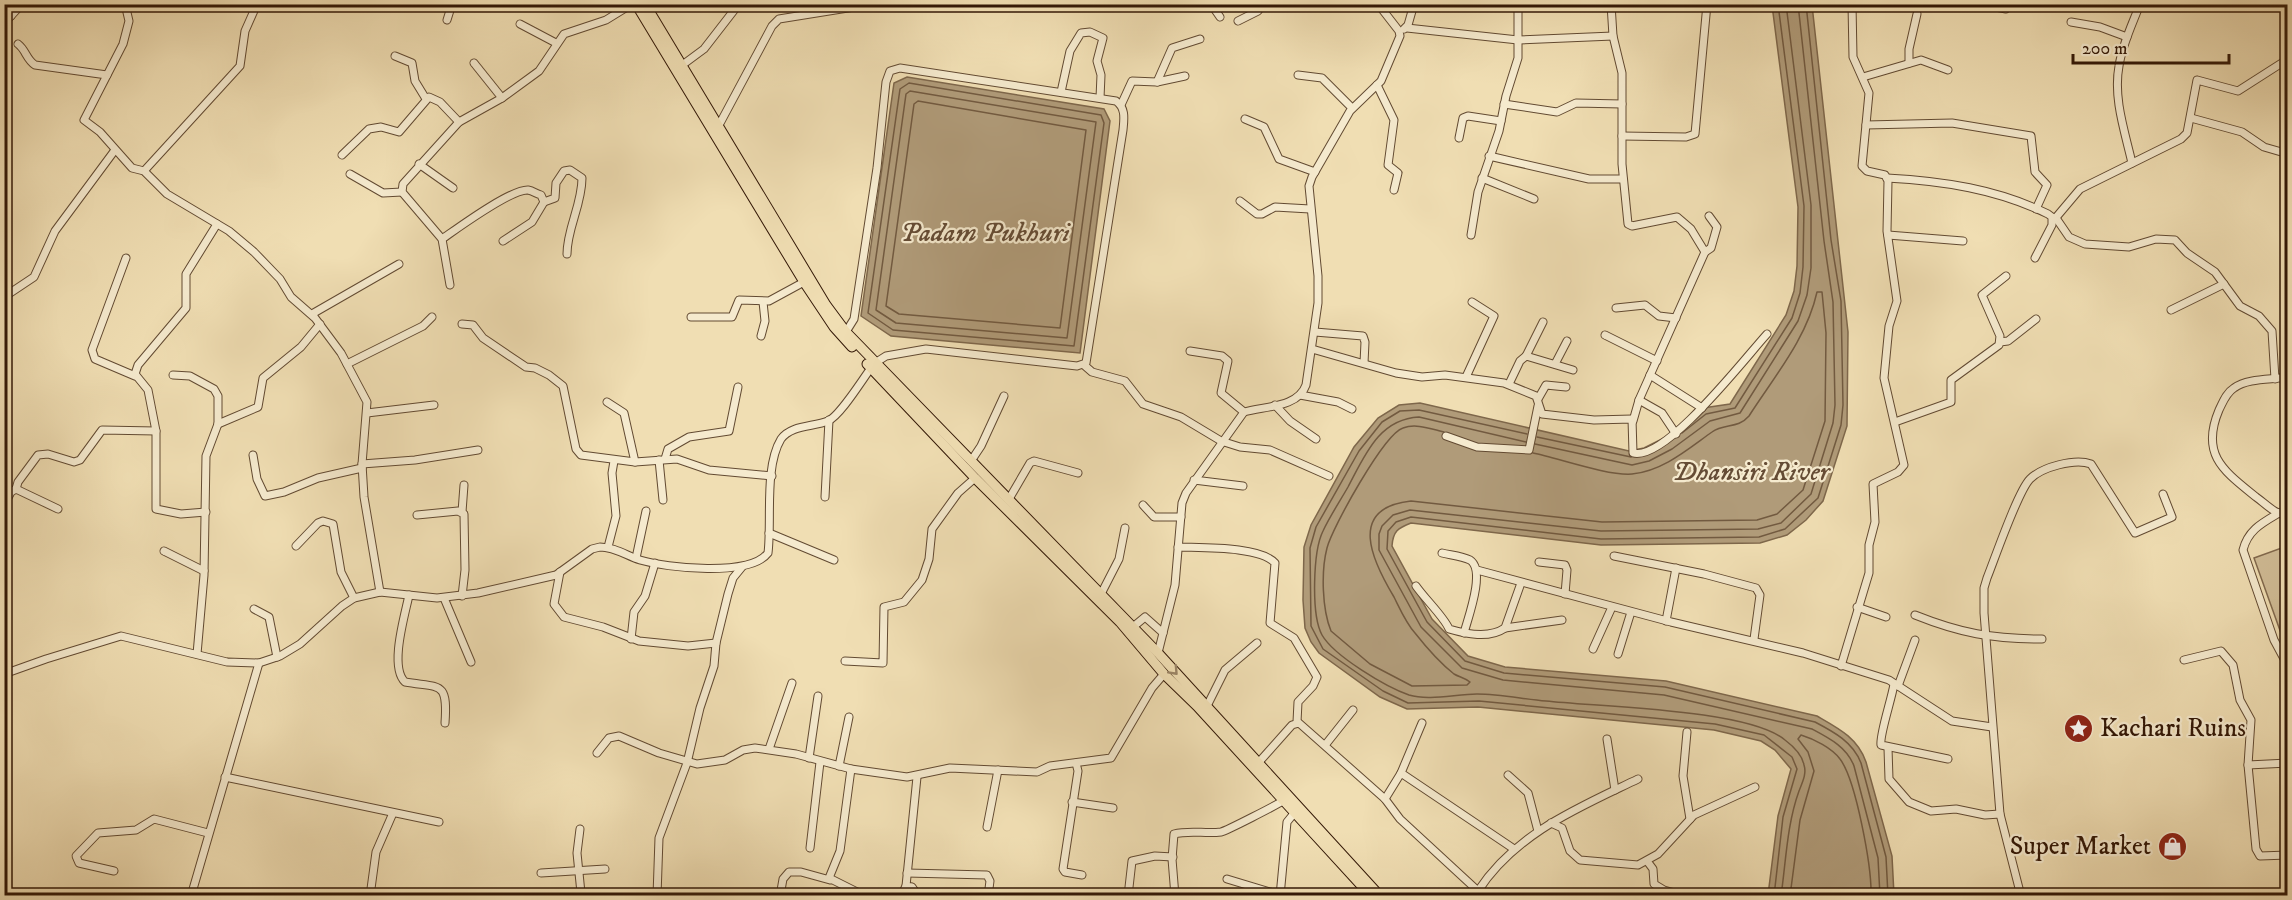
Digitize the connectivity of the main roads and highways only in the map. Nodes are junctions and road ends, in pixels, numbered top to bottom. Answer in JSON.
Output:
{"nodes":[{"id":1,"x":634,"y":4,"type":"edge"},
{"id":2,"x":645,"y":4,"type":"edge"},
{"id":3,"x":844,"y":334,"type":"junction"},
{"id":4,"x":873,"y":365,"type":"junction"},
{"id":5,"x":1371,"y":896,"type":"edge"},
{"id":6,"x":1380,"y":896,"type":"edge"}],
"edges":[{"from":1,"to":3,"type":"main road"},
{"from":2,"to":3,"type":"main road"},
{"from":3,"to":4,"type":"main road"},
{"from":4,"to":5,"type":"main road"},
{"from":4,"to":6,"type":"main road","one_way":true}]}
